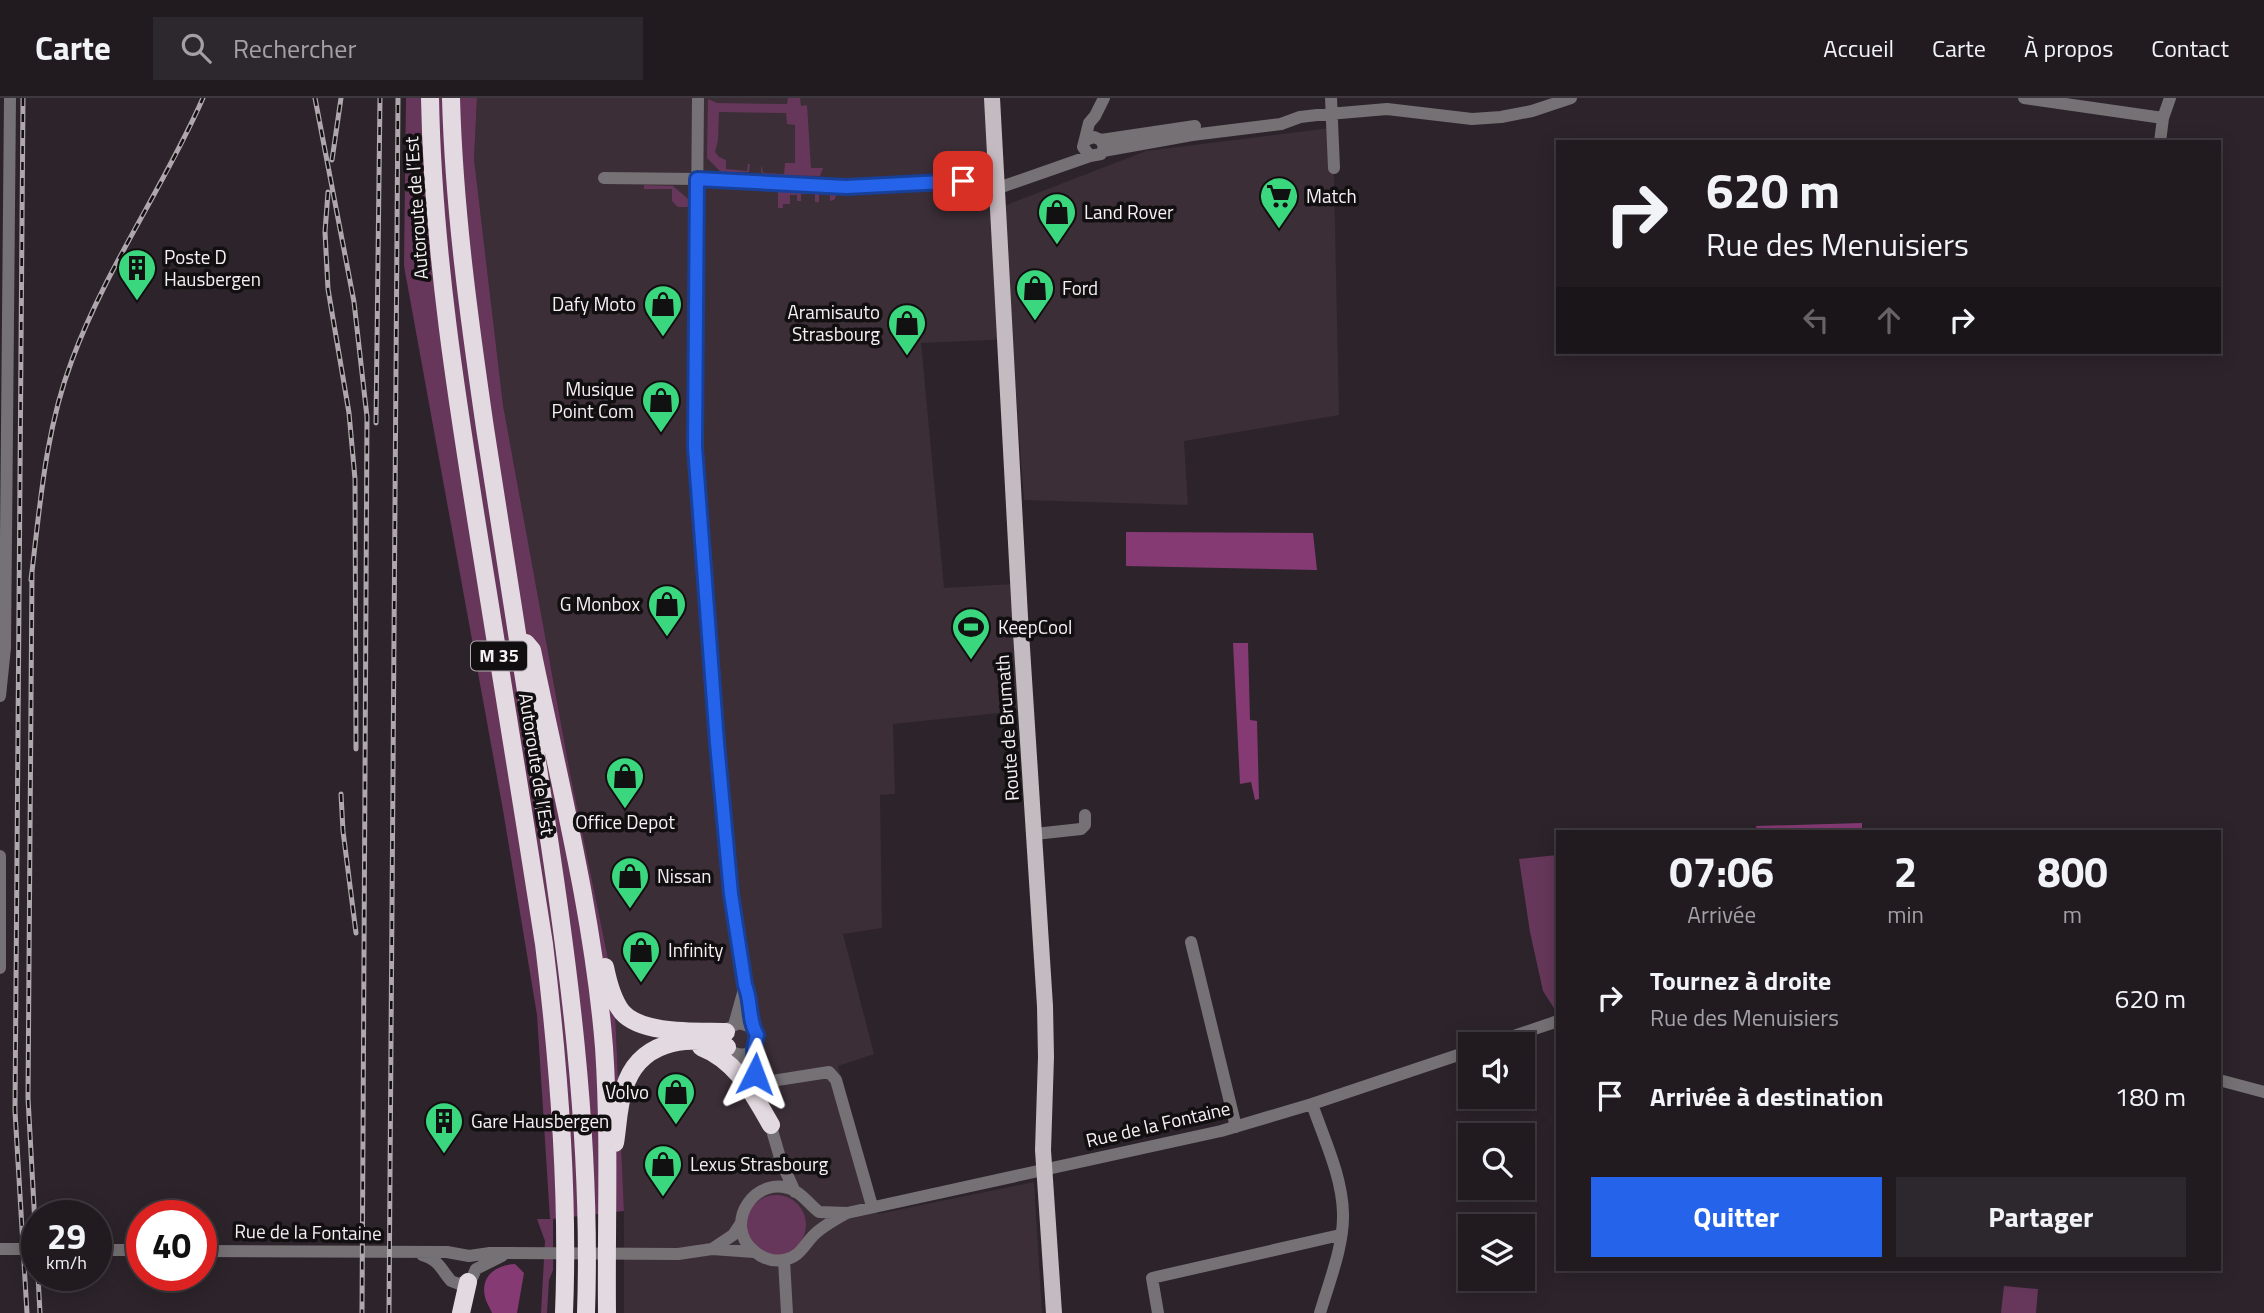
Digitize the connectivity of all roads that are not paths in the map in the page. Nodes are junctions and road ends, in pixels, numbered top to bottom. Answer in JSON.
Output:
{"nodes":[{"id":1,"x":10,"y":98,"type":"edge"},
{"id":2,"x":430,"y":98,"type":"edge"},
{"id":3,"x":451,"y":98,"type":"edge"},
{"id":4,"x":698,"y":98,"type":"edge"},
{"id":5,"x":992,"y":98,"type":"edge"},
{"id":6,"x":1104,"y":98,"type":"edge"},
{"id":7,"x":1331,"y":98,"type":"edge"},
{"id":8,"x":1528,"y":98,"type":"edge"},
{"id":9,"x":1571,"y":98,"type":"edge"},
{"id":10,"x":2024,"y":98,"type":"edge"},
{"id":11,"x":2170,"y":98,"type":"edge"},
{"id":12,"x":1532,"y":111,"type":"junction"},
{"id":13,"x":1332,"y":114,"type":"junction"},
{"id":14,"x":2163,"y":118,"type":"junction"},
{"id":15,"x":2160,"y":140,"type":"edge"},
{"id":16,"x":1094,"y":142,"type":"junction"},
{"id":17,"x":1058,"y":167,"type":"junction"},
{"id":18,"x":1334,"y":168,"type":"dead end"},
{"id":19,"x":604,"y":178,"type":"dead end"},
{"id":20,"x":697,"y":179,"type":"junction"},
{"id":21,"x":996,"y":183,"type":"junction"},
{"id":22,"x":517,"y":629,"type":"junction"},
{"id":23,"x":2,"y":648,"type":"edge"},
{"id":24,"x":0,"y":696,"type":"edge"},
{"id":25,"x":1085,"y":815,"type":"dead end"},
{"id":26,"x":1035,"y":834,"type":"junction"},
{"id":27,"x":0,"y":856,"type":"edge"},
{"id":28,"x":579,"y":877,"type":"junction"},
{"id":29,"x":1191,"y":942,"type":"dead end"},
{"id":30,"x":0,"y":968,"type":"edge"},
{"id":31,"x":745,"y":985,"type":"junction"},
{"id":32,"x":1556,"y":1022,"type":"edge"},
{"id":33,"x":752,"y":1027,"type":"junction"},
{"id":34,"x":1525,"y":1032,"type":"edge"},
{"id":35,"x":731,"y":1040,"type":"junction"},
{"id":36,"x":674,"y":1042,"type":"junction"},
{"id":37,"x":754,"y":1048,"type":"junction"},
{"id":38,"x":1458,"y":1055,"type":"edge"},
{"id":39,"x":757,"y":1079,"type":"junction"},
{"id":40,"x":2221,"y":1081,"type":"edge"},
{"id":41,"x":2264,"y":1092,"type":"edge"},
{"id":42,"x":1312,"y":1104,"type":"junction"},
{"id":43,"x":771,"y":1125,"type":"junction"},
{"id":44,"x":1236,"y":1127,"type":"junction"},
{"id":45,"x":781,"y":1161,"type":"junction"},
{"id":46,"x":1045,"y":1169,"type":"junction"},
{"id":47,"x":768,"y":1188,"type":"junction"},
{"id":48,"x":796,"y":1192,"type":"junction"},
{"id":49,"x":808,"y":1204,"type":"junction"},
{"id":50,"x":873,"y":1206,"type":"junction"},
{"id":51,"x":606,"y":1209,"type":"junction"},
{"id":52,"x":848,"y":1213,"type":"junction"},
{"id":53,"x":741,"y":1223,"type":"junction"},
{"id":54,"x":1340,"y":1235,"type":"junction"},
{"id":55,"x":812,"y":1237,"type":"junction"},
{"id":56,"x":0,"y":1247,"type":"edge"},
{"id":57,"x":21,"y":1249,"type":"edge"},
{"id":58,"x":712,"y":1249,"type":"junction"},
{"id":59,"x":217,"y":1251,"type":"edge"},
{"id":60,"x":754,"y":1252,"type":"junction"},
{"id":61,"x":415,"y":1253,"type":"junction"},
{"id":62,"x":509,"y":1254,"type":"junction"},
{"id":63,"x":462,"y":1256,"type":"junction"},
{"id":64,"x":783,"y":1260,"type":"junction"},
{"id":65,"x":446,"y":1269,"type":"junction"},
{"id":66,"x":472,"y":1275,"type":"junction"},
{"id":67,"x":461,"y":1313,"type":"edge"},
{"id":68,"x":564,"y":1313,"type":"edge"},
{"id":69,"x":586,"y":1313,"type":"edge"},
{"id":70,"x":607,"y":1313,"type":"edge"},
{"id":71,"x":787,"y":1313,"type":"edge"},
{"id":72,"x":1054,"y":1313,"type":"edge"},
{"id":73,"x":1157,"y":1313,"type":"edge"},
{"id":74,"x":1320,"y":1313,"type":"edge"}],
"edges":[{"from":1,"to":23,"type":"street"},
{"from":2,"to":68,"type":"highway","name":"Autoroute de l’Est","number":"M 35"},
{"from":3,"to":22,"type":"highway","name":"Autoroute de l’Est","number":"M 35"},
{"from":4,"to":20,"type":"street"},
{"from":5,"to":21,"type":"main road","name":"Route de Brumath"},
{"from":6,"to":16,"type":"street"},
{"from":7,"to":13,"type":"street"},
{"from":8,"to":12,"type":"street"},
{"from":9,"to":12,"type":"street"},
{"from":10,"to":14,"type":"street"},
{"from":11,"to":14,"type":"street"},
{"from":12,"to":13,"type":"street"},
{"from":13,"to":16,"type":"street"},
{"from":13,"to":18,"type":"street"},
{"from":14,"to":15,"type":"street"},
{"from":16,"to":17,"type":"street"},
{"from":16,"to":17,"type":"street"},
{"from":17,"to":21,"type":"street"},
{"from":19,"to":20,"type":"street"},
{"from":20,"to":21,"type":"street"},
{"from":20,"to":31,"type":"street"},
{"from":21,"to":26,"type":"main road","name":"Route de Brumath"},
{"from":22,"to":28,"type":"highway"},
{"from":22,"to":69,"type":"highway","name":"Autoroute de l’Est","number":"M 35"},
{"from":23,"to":24,"type":"street"},
{"from":25,"to":26,"type":"street"},
{"from":26,"to":46,"type":"main road","name":"Route de Brumath"},
{"from":27,"to":30,"type":"street"},
{"from":28,"to":35,"type":"highway"},
{"from":28,"to":51,"type":"highway"},
{"from":29,"to":44,"type":"street"},
{"from":31,"to":33,"type":"street"},
{"from":31,"to":35,"type":"street"},
{"from":32,"to":34,"type":"street"},
{"from":33,"to":35,"type":"street"},
{"from":33,"to":37,"type":"street"},
{"from":35,"to":36,"type":"highway"},
{"from":35,"to":37,"type":"street"},
{"from":35,"to":39,"type":"street"},
{"from":36,"to":43,"type":"highway"},
{"from":36,"to":51,"type":"highway"},
{"from":37,"to":39,"type":"street"},
{"from":38,"to":42,"type":"street","name":"Rue de la Fontaine"},
{"from":39,"to":43,"type":"street","name":"Rue de la Fontaine"},
{"from":39,"to":50,"type":"street"},
{"from":40,"to":41,"type":"street"},
{"from":42,"to":44,"type":"street","name":"Rue de la Fontaine"},
{"from":42,"to":54,"type":"street"},
{"from":43,"to":45,"type":"street","name":"Rue de la Fontaine"},
{"from":44,"to":46,"type":"street","name":"Rue de la Fontaine"},
{"from":45,"to":47,"type":"street"},
{"from":45,"to":48,"type":"street","name":"Rue de la Fontaine"},
{"from":46,"to":50,"type":"street","name":"Rue de la Fontaine"},
{"from":46,"to":72,"type":"main road","name":"Route de Brumath"},
{"from":47,"to":48,"type":"street"},
{"from":47,"to":53,"type":"street"},
{"from":48,"to":49,"type":"street","name":"Rue de la Fontaine"},
{"from":49,"to":52,"type":"street","name":"Rue de la Fontaine"},
{"from":49,"to":55,"type":"street"},
{"from":50,"to":52,"type":"street","name":"Rue de la Fontaine"},
{"from":51,"to":70,"type":"highway"},
{"from":52,"to":55,"type":"street","name":"Rue de la Fontaine"},
{"from":53,"to":58,"type":"street"},
{"from":53,"to":60,"type":"street"},
{"from":54,"to":73,"type":"street"},
{"from":54,"to":74,"type":"street"},
{"from":55,"to":64,"type":"street","name":"Rue de la Fontaine"},
{"from":56,"to":57,"type":"street"},
{"from":58,"to":60,"type":"street","name":"Rue de la Fontaine"},
{"from":58,"to":62,"type":"street","name":"Rue de la Fontaine"},
{"from":59,"to":61,"type":"street","name":"Rue de la Fontaine"},
{"from":60,"to":64,"type":"street","name":"Rue de la Fontaine"},
{"from":61,"to":63,"type":"street","name":"Rue de la Fontaine"},
{"from":61,"to":65,"type":"street","name":"Rue de la Fontaine"},
{"from":62,"to":63,"type":"street","name":"Rue de la Fontaine"},
{"from":62,"to":66,"type":"street","name":"Rue de la Fontaine"},
{"from":63,"to":65,"type":"street"},
{"from":63,"to":66,"type":"street"},
{"from":64,"to":71,"type":"street"},
{"from":65,"to":66,"type":"street","name":"Rue de la Fontaine"},
{"from":66,"to":67,"type":"highway"}]}
